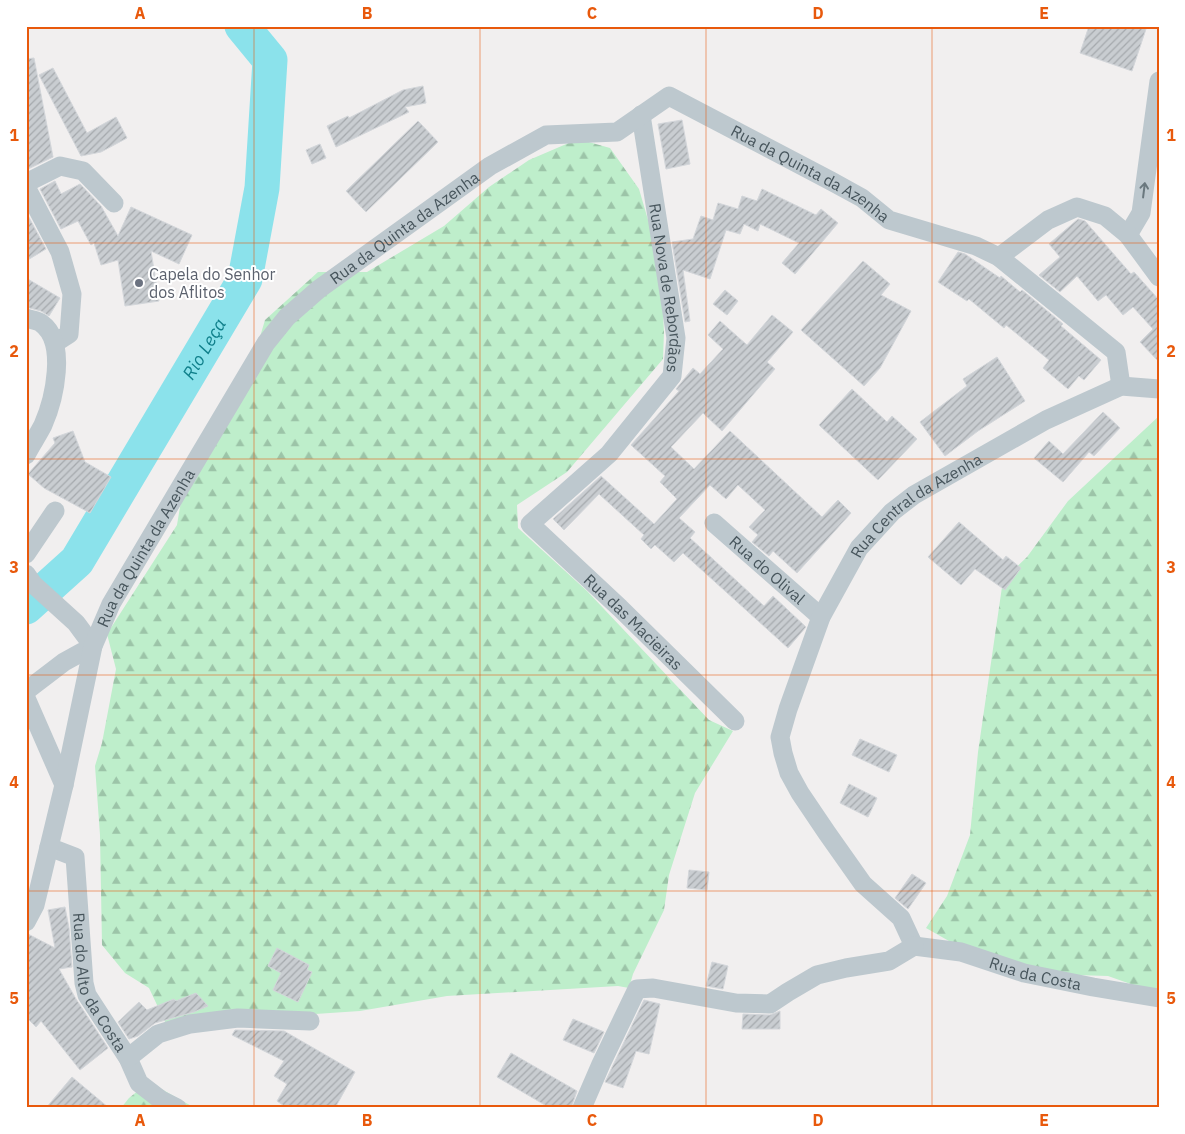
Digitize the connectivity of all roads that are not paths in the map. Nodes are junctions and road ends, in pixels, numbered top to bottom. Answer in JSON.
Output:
{"nodes":[{"id":1,"x":1159,"y":81,"type":"edge"},
{"id":2,"x":641,"y":115,"type":"junction"},
{"id":3,"x":26,"y":183,"type":"edge"},
{"id":4,"x":26,"y":187,"type":"edge"},
{"id":5,"x":114,"y":203,"type":"dead end"},
{"id":6,"x":1128,"y":235,"type":"junction"},
{"id":7,"x":999,"y":257,"type":"junction"},
{"id":8,"x":1159,"y":277,"type":"edge"},
{"id":9,"x":26,"y":318,"type":"edge"},
{"id":10,"x":55,"y":343,"type":"junction"},
{"id":11,"x":1120,"y":386,"type":"junction"},
{"id":12,"x":1159,"y":389,"type":"edge"},
{"id":13,"x":26,"y":456,"type":"edge"},
{"id":14,"x":55,"y":511,"type":"dead end"},
{"id":15,"x":714,"y":523,"type":"dead end"},
{"id":16,"x":530,"y":524,"type":"joint"},
{"id":17,"x":26,"y":554,"type":"edge"},
{"id":18,"x":30,"y":579,"type":"edge"},
{"id":19,"x":821,"y":617,"type":"junction"},
{"id":20,"x":92,"y":646,"type":"junction"},
{"id":21,"x":26,"y":691,"type":"edge"},
{"id":22,"x":27,"y":699,"type":"edge"},
{"id":23,"x":735,"y":721,"type":"dead end"},
{"id":24,"x":64,"y":785,"type":"junction"},
{"id":25,"x":49,"y":847,"type":"junction"},
{"id":26,"x":26,"y":922,"type":"edge"},
{"id":27,"x":914,"y":946,"type":"junction"},
{"id":28,"x":1159,"y":998,"type":"edge"},
{"id":29,"x":310,"y":1021,"type":"dead end"},
{"id":30,"x":128,"y":1058,"type":"junction"},
{"id":31,"x":177,"y":1108,"type":"edge"},
{"id":32,"x":582,"y":1108,"type":"edge"}],
"edges":[{"from":6,"to":1,"type":"street","one_way":true},
{"from":2,"to":7,"type":"street","name":"Rua da Quinta da Azenha"},
{"from":2,"to":16,"type":"street","name":"Rua Nova de Rebordãos"},
{"from":2,"to":20,"type":"street","name":"Rua da Quinta da Azenha"},
{"from":3,"to":5,"type":"street"},
{"from":4,"to":10,"type":"street"},
{"from":6,"to":7,"type":"street"},
{"from":6,"to":8,"type":"street"},
{"from":7,"to":11,"type":"street"},
{"from":9,"to":10,"type":"street"},
{"from":10,"to":13,"type":"street"},
{"from":11,"to":12,"type":"street","name":"Rua Central da Azenha"},
{"from":11,"to":19,"type":"street","name":"Rua Central da Azenha"},
{"from":14,"to":17,"type":"street"},
{"from":15,"to":19,"type":"street","name":"Rua do Olival"},
{"from":16,"to":23,"type":"street","name":"Rua das Macieiras"},
{"from":18,"to":20,"type":"street"},
{"from":19,"to":27,"type":"street","name":"Rua Central da Azenha"},
{"from":20,"to":21,"type":"street"},
{"from":20,"to":24,"type":"street","name":"Rua da Quinta da Azenha"},
{"from":22,"to":24,"type":"street"},
{"from":24,"to":25,"type":"street","name":"Rua da Quinta da Azenha"},
{"from":25,"to":26,"type":"street","name":"Rua da Quinta da Azenha"},
{"from":25,"to":30,"type":"street","name":"Rua do Alto da Costa"},
{"from":27,"to":28,"type":"street","name":"Rua da Costa"},
{"from":27,"to":32,"type":"street"},
{"from":29,"to":30,"type":"street"},
{"from":30,"to":31,"type":"street","name":"Rua do Alto da Costa"}]}
